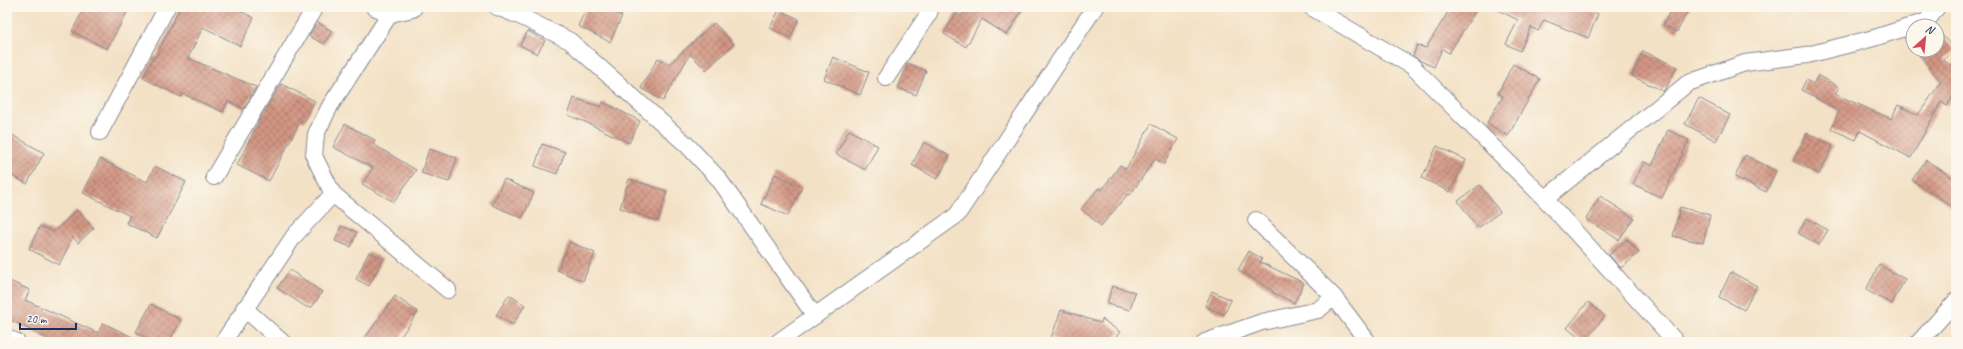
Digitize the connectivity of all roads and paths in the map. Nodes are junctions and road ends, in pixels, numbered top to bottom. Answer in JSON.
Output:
{"nodes":[{"id":1,"x":167,"y":7,"type":"edge"},
{"id":2,"x":315,"y":7,"type":"edge"},
{"id":3,"x":374,"y":7,"type":"edge"},
{"id":4,"x":414,"y":7,"type":"edge"},
{"id":5,"x":497,"y":7,"type":"edge"},
{"id":6,"x":931,"y":7,"type":"edge"},
{"id":7,"x":1095,"y":7,"type":"edge"},
{"id":8,"x":1311,"y":7,"type":"edge"},
{"id":9,"x":1937,"y":7,"type":"edge"},
{"id":10,"x":390,"y":14,"type":"junction"},
{"id":11,"x":886,"y":78,"type":"dead end"},
{"id":12,"x":100,"y":132,"type":"dead end"},
{"id":13,"x":214,"y":177,"type":"dead end"},
{"id":14,"x":333,"y":194,"type":"junction"},
{"id":15,"x":1546,"y":199,"type":"junction"},
{"id":16,"x":1256,"y":220,"type":"dead end"},
{"id":17,"x":448,"y":290,"type":"dead end"},
{"id":18,"x":1334,"y":297,"type":"junction"},
{"id":19,"x":1956,"y":301,"type":"edge"},
{"id":20,"x":244,"y":308,"type":"junction"},
{"id":21,"x":815,"y":316,"type":"junction"},
{"id":22,"x":7,"y":338,"type":"edge"},
{"id":23,"x":17,"y":342,"type":"edge"},
{"id":24,"x":223,"y":342,"type":"edge"},
{"id":25,"x":282,"y":342,"type":"edge"},
{"id":26,"x":778,"y":342,"type":"edge"},
{"id":27,"x":1205,"y":342,"type":"edge"},
{"id":28,"x":1368,"y":342,"type":"edge"},
{"id":29,"x":1676,"y":342,"type":"edge"},
{"id":30,"x":1919,"y":342,"type":"edge"}],
"edges":[{"from":1,"to":12,"type":"street"},
{"from":2,"to":13,"type":"street"},
{"from":3,"to":10,"type":"street"},
{"from":4,"to":10,"type":"street"},
{"from":5,"to":21,"type":"street"},
{"from":6,"to":11,"type":"street"},
{"from":7,"to":21,"type":"street"},
{"from":8,"to":15,"type":"street"},
{"from":9,"to":15,"type":"street"},
{"from":10,"to":14,"type":"street"},
{"from":14,"to":17,"type":"street"},
{"from":14,"to":20,"type":"street"},
{"from":15,"to":29,"type":"street"},
{"from":16,"to":18,"type":"street"},
{"from":18,"to":27,"type":"street"},
{"from":18,"to":28,"type":"street"},
{"from":19,"to":30,"type":"street"},
{"from":20,"to":24,"type":"street"},
{"from":20,"to":25,"type":"street"},
{"from":21,"to":26,"type":"street"},
{"from":22,"to":23,"type":"street"}]}
